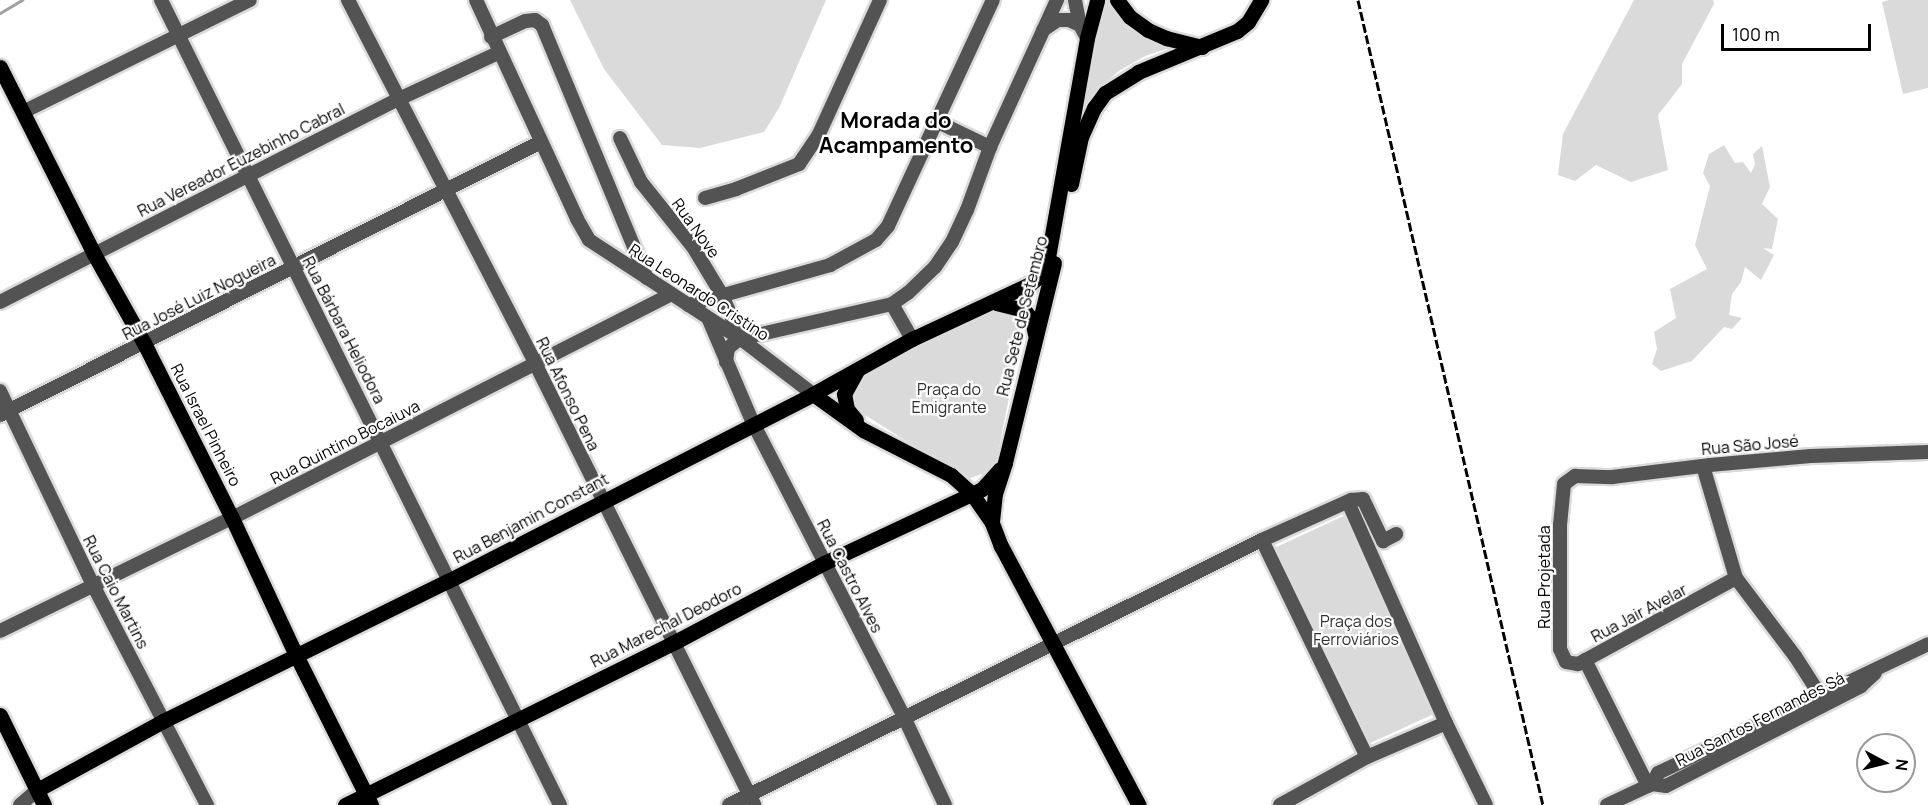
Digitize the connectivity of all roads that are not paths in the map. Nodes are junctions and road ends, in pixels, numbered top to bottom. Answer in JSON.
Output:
{"nodes":[{"id":1,"x":160,"y":0,"type":"edge"},
{"id":2,"x":250,"y":0,"type":"edge"},
{"id":3,"x":348,"y":0,"type":"edge"},
{"id":4,"x":476,"y":0,"type":"edge"},
{"id":5,"x":880,"y":0,"type":"edge"},
{"id":6,"x":993,"y":0,"type":"edge"},
{"id":7,"x":1057,"y":0,"type":"edge"},
{"id":8,"x":1075,"y":0,"type":"edge"},
{"id":9,"x":1097,"y":0,"type":"edge"},
{"id":10,"x":1116,"y":0,"type":"edge"},
{"id":11,"x":1261,"y":0,"type":"edge"},
{"id":12,"x":1080,"y":24,"type":"junction"},
{"id":13,"x":1043,"y":30,"type":"junction"},
{"id":14,"x":178,"y":34,"type":"junction"},
{"id":15,"x":491,"y":37,"type":"junction"},
{"id":16,"x":1087,"y":38,"type":"junction"},
{"id":17,"x":1202,"y":47,"type":"junction"},
{"id":18,"x":498,"y":53,"type":"junction"},
{"id":19,"x":0,"y":67,"type":"edge"},
{"id":20,"x":399,"y":99,"type":"junction"},
{"id":21,"x":23,"y":112,"type":"junction"},
{"id":22,"x":938,"y":122,"type":"junction"},
{"id":23,"x":620,"y":138,"type":"dead end"},
{"id":24,"x":541,"y":142,"type":"junction"},
{"id":25,"x":990,"y":147,"type":"junction"},
{"id":26,"x":248,"y":174,"type":"junction"},
{"id":27,"x":445,"y":191,"type":"junction"},
{"id":28,"x":705,"y":198,"type":"dead end"},
{"id":29,"x":94,"y":254,"type":"junction"},
{"id":30,"x":1048,"y":255,"type":"joint"},
{"id":31,"x":294,"y":268,"type":"junction"},
{"id":32,"x":646,"y":278,"type":"junction"},
{"id":33,"x":671,"y":294,"type":"junction"},
{"id":34,"x":722,"y":296,"type":"junction"},
{"id":35,"x":0,"y":302,"type":"edge"},
{"id":36,"x":996,"y":303,"type":"junction"},
{"id":37,"x":892,"y":304,"type":"junction"},
{"id":38,"x":688,"y":305,"type":"junction"},
{"id":39,"x":709,"y":320,"type":"junction"},
{"id":40,"x":1036,"y":338,"type":"junction"},
{"id":41,"x":741,"y":339,"type":"junction"},
{"id":42,"x":912,"y":339,"type":"junction"},
{"id":43,"x":144,"y":343,"type":"junction"},
{"id":44,"x":869,"y":361,"type":"junction"},
{"id":45,"x":726,"y":362,"type":"junction"},
{"id":46,"x":535,"y":363,"type":"junction"},
{"id":47,"x":0,"y":391,"type":"edge"},
{"id":48,"x":813,"y":394,"type":"junction"},
{"id":49,"x":5,"y":413,"type":"edge"},
{"id":50,"x":753,"y":423,"type":"junction"},
{"id":51,"x":863,"y":430,"type":"junction"},
{"id":52,"x":381,"y":442,"type":"junction"},
{"id":53,"x":1928,"y":452,"type":"edge"},
{"id":54,"x":1005,"y":463,"type":"junction"},
{"id":55,"x":1703,"y":466,"type":"junction"},
{"id":56,"x":1575,"y":476,"type":"joint"},
{"id":57,"x":972,"y":494,"type":"junction"},
{"id":58,"x":602,"y":501,"type":"junction"},
{"id":59,"x":1348,"y":502,"type":"junction"},
{"id":60,"x":232,"y":518,"type":"junction"},
{"id":61,"x":992,"y":523,"type":"junction"},
{"id":62,"x":1396,"y":534,"type":"dead end"},
{"id":63,"x":1262,"y":540,"type":"junction"},
{"id":64,"x":824,"y":563,"type":"junction"},
{"id":65,"x":1736,"y":578,"type":"junction"},
{"id":66,"x":448,"y":581,"type":"junction"},
{"id":67,"x":93,"y":585,"type":"junction"},
{"id":68,"x":0,"y":630,"type":"edge"},
{"id":69,"x":673,"y":643,"type":"junction"},
{"id":70,"x":1055,"y":643,"type":"junction"},
{"id":71,"x":1928,"y":644,"type":"edge"},
{"id":72,"x":296,"y":656,"type":"junction"},
{"id":73,"x":1585,"y":660,"type":"junction"},
{"id":74,"x":1878,"y":669,"type":"junction"},
{"id":75,"x":1820,"y":695,"type":"junction"},
{"id":76,"x":0,"y":715,"type":"edge"},
{"id":77,"x":904,"y":717,"type":"junction"},
{"id":78,"x":518,"y":719,"type":"junction"},
{"id":79,"x":163,"y":721,"type":"junction"},
{"id":80,"x":1446,"y":723,"type":"junction"},
{"id":81,"x":1367,"y":757,"type":"junction"},
{"id":82,"x":1650,"y":785,"type":"junction"},
{"id":83,"x":37,"y":790,"type":"junction"},
{"id":84,"x":368,"y":800,"type":"edge"},
{"id":85,"x":751,"y":800,"type":"edge"},
{"id":86,"x":20,"y":805,"type":"edge"},
{"id":87,"x":44,"y":805,"type":"edge"},
{"id":88,"x":207,"y":805,"type":"edge"},
{"id":89,"x":345,"y":805,"type":"edge"},
{"id":90,"x":560,"y":805,"type":"edge"},
{"id":91,"x":729,"y":805,"type":"edge"},
{"id":92,"x":945,"y":805,"type":"edge"},
{"id":93,"x":1139,"y":805,"type":"edge"},
{"id":94,"x":1280,"y":805,"type":"edge"},
{"id":95,"x":1486,"y":805,"type":"edge"},
{"id":96,"x":1607,"y":805,"type":"edge"}],
"edges":[{"from":1,"to":14,"type":"street","name":"Rua Bárbara Heliodora"},
{"from":2,"to":14,"type":"street"},
{"from":3,"to":20,"type":"street","name":"Rua Afonso Pena"},
{"from":4,"to":15,"type":"street","name":"Rua Leonardo Cristino"},
{"from":5,"to":28,"type":"street"},
{"from":6,"to":22,"type":"street"},
{"from":7,"to":13,"type":"street"},
{"from":8,"to":12,"type":"street"},
{"from":9,"to":16,"type":"main road","name":"Rua Sete de Setembro"},
{"from":10,"to":17,"type":"main road"},
{"from":11,"to":17,"type":"main road","name":"Rua Sete de Setembro"},
{"from":12,"to":13,"type":"street"},
{"from":12,"to":16,"type":"street"},
{"from":13,"to":25,"type":"street"},
{"from":14,"to":21,"type":"street"},
{"from":14,"to":26,"type":"street","name":"Rua Bárbara Heliodora"},
{"from":15,"to":18,"type":"street","name":"Rua Leonardo Cristino"},
{"from":15,"to":32,"type":"street"},
{"from":16,"to":30,"type":"main road","name":"Rua Sete de Setembro"},
{"from":17,"to":40,"type":"main road","name":"Rua Sete de Setembro"},
{"from":18,"to":20,"type":"street","name":"Rua Vereador Euzebinho Cabral"},
{"from":18,"to":24,"type":"street","name":"Rua Leonardo Cristino"},
{"from":19,"to":21,"type":"main road","name":"Rua Israel Pinheiro"},
{"from":20,"to":26,"type":"street","name":"Rua Vereador Euzebinho Cabral"},
{"from":20,"to":27,"type":"street","name":"Rua Afonso Pena"},
{"from":21,"to":29,"type":"main road","name":"Rua Israel Pinheiro"},
{"from":22,"to":25,"type":"street"},
{"from":22,"to":34,"type":"street"},
{"from":23,"to":34,"type":"street","name":"Rua Nove"},
{"from":24,"to":27,"type":"street","name":"Rua José Luiz Nogueira"},
{"from":24,"to":32,"type":"street","name":"Rua Leonardo Cristino"},
{"from":25,"to":37,"type":"street"},
{"from":26,"to":29,"type":"street","name":"Rua Vereador Euzebinho Cabral"},
{"from":26,"to":31,"type":"street","name":"Rua Bárbara Heliodora"},
{"from":27,"to":31,"type":"street","name":"Rua José Luiz Nogueira"},
{"from":27,"to":46,"type":"street","name":"Rua Afonso Pena"},
{"from":29,"to":35,"type":"street","name":"Rua Vereador Euzebinho Cabral"},
{"from":29,"to":43,"type":"main road","name":"Rua Israel Pinheiro"},
{"from":30,"to":36,"type":"main road","name":"Rua Benjamin Constant"},
{"from":31,"to":43,"type":"street","name":"Rua José Luiz Nogueira"},
{"from":31,"to":52,"type":"street","name":"Rua Bárbara Heliodora"},
{"from":32,"to":33,"type":"street","name":"Rua Leonardo Cristino"},
{"from":33,"to":38,"type":"street","name":"Rua Leonardo Cristino"},
{"from":33,"to":46,"type":"street","name":"Rua Quintino Bocaiuva"},
{"from":34,"to":38,"type":"street"},
{"from":34,"to":41,"type":"street","name":"Rua Nove"},
{"from":36,"to":40,"type":"main road"},
{"from":36,"to":42,"type":"main road","name":"Rua Benjamin Constant"},
{"from":37,"to":41,"type":"street"},
{"from":37,"to":42,"type":"street"},
{"from":38,"to":39,"type":"street","name":"Rua Leonardo Cristino"},
{"from":39,"to":41,"type":"street","name":"Rua Leonardo Cristino"},
{"from":39,"to":45,"type":"street","name":"Rua Castro Alves"},
{"from":40,"to":54,"type":"main road","name":"Rua Sete de Setembro"},
{"from":41,"to":45,"type":"street"},
{"from":41,"to":48,"type":"street","name":"Rua Leonardo Cristino"},
{"from":42,"to":44,"type":"main road","name":"Rua Benjamin Constant"},
{"from":43,"to":49,"type":"street","name":"Rua José Luiz Nogueira"},
{"from":43,"to":60,"type":"main road","name":"Rua Israel Pinheiro"},
{"from":44,"to":48,"type":"main road","name":"Rua Benjamin Constant"},
{"from":44,"to":51,"type":"main road"},
{"from":45,"to":50,"type":"street","name":"Rua Castro Alves"},
{"from":46,"to":52,"type":"street","name":"Rua Quintino Bocaiuva"},
{"from":46,"to":58,"type":"street","name":"Rua Afonso Pena"},
{"from":47,"to":49,"type":"street","name":"Rua Caio Martins"},
{"from":48,"to":50,"type":"main road","name":"Rua Benjamin Constant"},
{"from":48,"to":51,"type":"main road","name":"Rua Leonardo Cristino"},
{"from":49,"to":67,"type":"street","name":"Rua Caio Martins"},
{"from":50,"to":58,"type":"main road","name":"Rua Benjamin Constant"},
{"from":50,"to":64,"type":"street","name":"Rua Castro Alves"},
{"from":51,"to":57,"type":"main road","name":"Rua Leonardo Cristino"},
{"from":52,"to":60,"type":"street","name":"Rua Quintino Bocaiuva"},
{"from":52,"to":66,"type":"street","name":"Rua Bárbara Heliodora"},
{"from":53,"to":55,"type":"street","name":"Rua São José"},
{"from":54,"to":57,"type":"main road"},
{"from":54,"to":61,"type":"main road","name":"Rua Sete de Setembro"},
{"from":55,"to":56,"type":"street","name":"Rua São José"},
{"from":55,"to":65,"type":"street"},
{"from":56,"to":73,"type":"street","name":"Rua Projetada"},
{"from":57,"to":61,"type":"main road"},
{"from":57,"to":64,"type":"main road","name":"Rua Marechal Deodoro"},
{"from":58,"to":66,"type":"main road","name":"Rua Benjamin Constant"},
{"from":58,"to":69,"type":"street","name":"Rua Afonso Pena"},
{"from":59,"to":62,"type":"street"},
{"from":59,"to":63,"type":"street"},
{"from":59,"to":80,"type":"street"},
{"from":60,"to":67,"type":"street","name":"Rua Quintino Bocaiuva"},
{"from":60,"to":72,"type":"main road","name":"Rua Israel Pinheiro"},
{"from":61,"to":70,"type":"main road","name":"Rua Sete de Setembro"},
{"from":63,"to":70,"type":"street"},
{"from":63,"to":81,"type":"street"},
{"from":64,"to":69,"type":"main road","name":"Rua Marechal Deodoro"},
{"from":64,"to":77,"type":"street","name":"Rua Castro Alves"},
{"from":65,"to":73,"type":"street","name":"Rua Jair Avelar"},
{"from":65,"to":75,"type":"street"},
{"from":66,"to":72,"type":"main road","name":"Rua Benjamin Constant"},
{"from":66,"to":78,"type":"street","name":"Rua Bárbara Heliodora"},
{"from":67,"to":68,"type":"street","name":"Rua Quintino Bocaiuva"},
{"from":67,"to":79,"type":"street","name":"Rua Caio Martins"},
{"from":69,"to":78,"type":"main road","name":"Rua Marechal Deodoro"},
{"from":69,"to":85,"type":"street","name":"Rua Afonso Pena"},
{"from":70,"to":77,"type":"street"},
{"from":70,"to":93,"type":"main road","name":"Rua Sete de Setembro"},
{"from":71,"to":74,"type":"street","name":"Rua Santos Fernandes Sá"},
{"from":72,"to":79,"type":"main road","name":"Rua Benjamin Constant"},
{"from":72,"to":84,"type":"main road","name":"Rua Israel Pinheiro"},
{"from":73,"to":82,"type":"street","name":"Rua Jair Avelar"},
{"from":74,"to":75,"type":"street","name":"Rua Santos Fernandes Sá"},
{"from":74,"to":82,"type":"street","name":"Rua Santos Fernandes Sá"},
{"from":75,"to":82,"type":"street","name":"Rua Santos Fernandes Sá"},
{"from":76,"to":83,"type":"main road"},
{"from":77,"to":85,"type":"street"},
{"from":77,"to":92,"type":"street","name":"Rua Castro Alves"},
{"from":78,"to":84,"type":"main road","name":"Rua Marechal Deodoro"},
{"from":78,"to":90,"type":"street","name":"Rua Bárbara Heliodora"},
{"from":79,"to":83,"type":"main road","name":"Rua Benjamin Constant"},
{"from":79,"to":88,"type":"street","name":"Rua Caio Martins"},
{"from":80,"to":81,"type":"street"},
{"from":80,"to":95,"type":"street"},
{"from":81,"to":94,"type":"street"},
{"from":82,"to":96,"type":"street","name":"Rua Santos Fernandes Sá"},
{"from":83,"to":86,"type":"street","name":"Rua Benjamin Constant"},
{"from":83,"to":87,"type":"main road"},
{"from":84,"to":89,"type":"main road","name":"Rua Marechal Deodoro"},
{"from":85,"to":91,"type":"street"}]}
